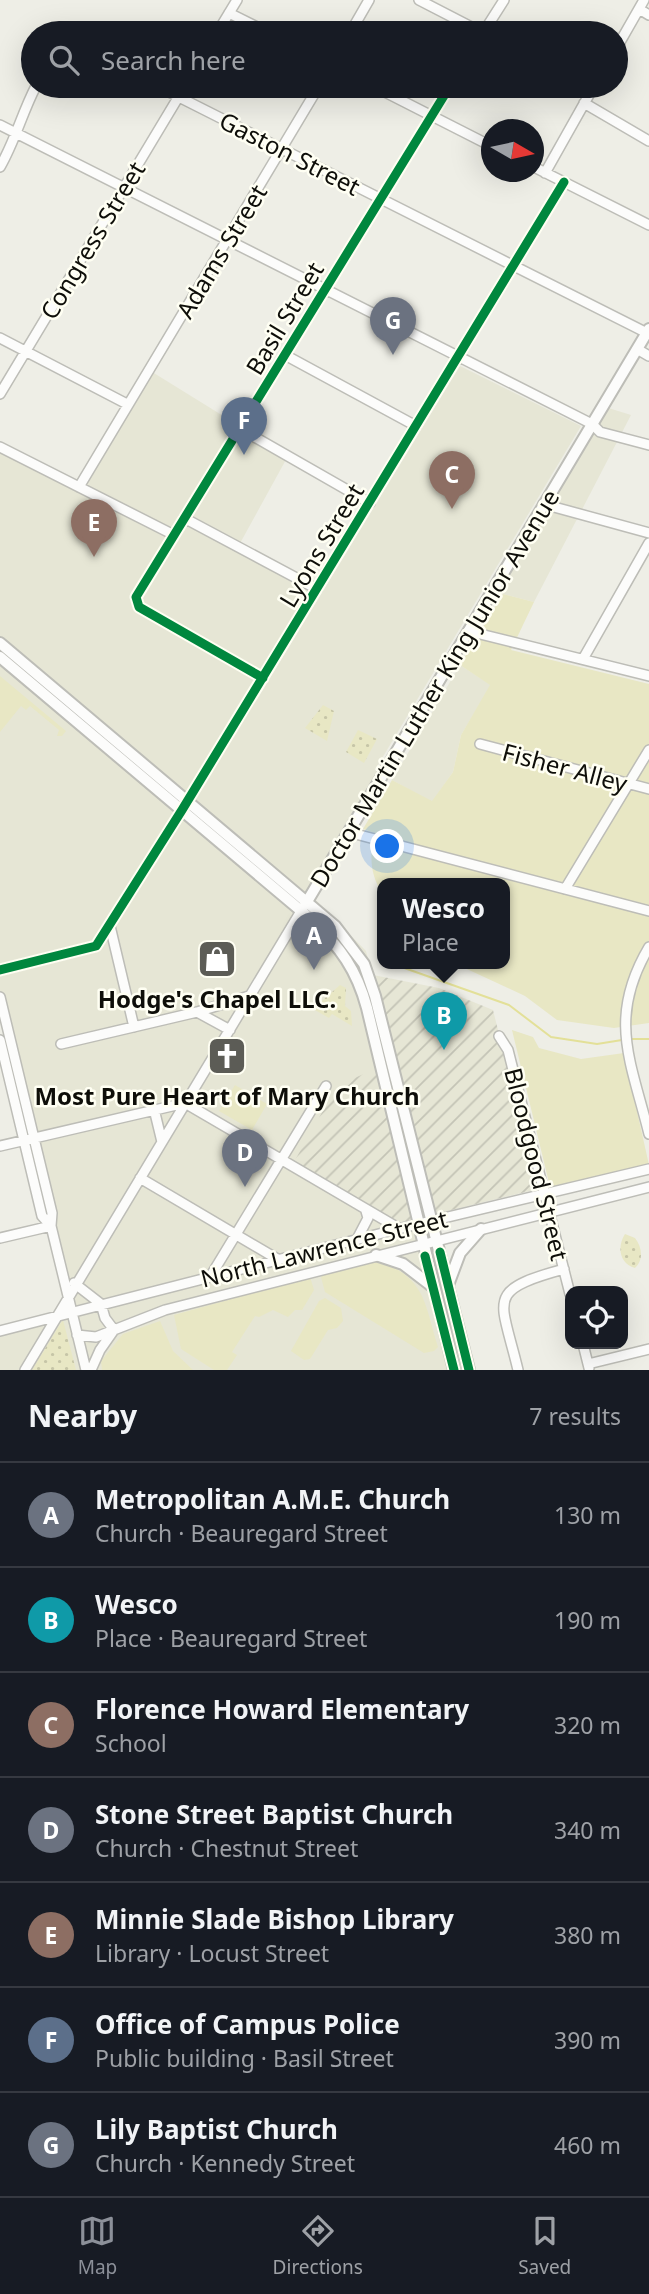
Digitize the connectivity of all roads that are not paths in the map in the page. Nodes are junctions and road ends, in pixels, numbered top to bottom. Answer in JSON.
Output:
{"nodes":[{"id":1,"x":237,"y":0,"type":"edge"},
{"id":2,"x":369,"y":0,"type":"edge"},
{"id":3,"x":419,"y":0,"type":"edge"},
{"id":4,"x":504,"y":0,"type":"edge"},
{"id":5,"x":644,"y":0,"type":"edge"},
{"id":6,"x":639,"y":9,"type":"junction"},
{"id":7,"x":229,"y":13,"type":"junction"},
{"id":8,"x":649,"y":15,"type":"edge"},
{"id":9,"x":224,"y":21,"type":"edge"},
{"id":10,"x":245,"y":21,"type":"edge"},
{"id":11,"x":357,"y":21,"type":"edge"},
{"id":12,"x":460,"y":21,"type":"edge"},
{"id":13,"x":491,"y":21,"type":"edge"},
{"id":14,"x":628,"y":28,"type":"edge"},
{"id":15,"x":31,"y":98,"type":"edge"},
{"id":16,"x":178,"y":98,"type":"edge"},
{"id":17,"x":181,"y":98,"type":"edge"},
{"id":18,"x":312,"y":98,"type":"edge"},
{"id":19,"x":397,"y":98,"type":"edge"},
{"id":20,"x":442,"y":98,"type":"edge"},
{"id":21,"x":587,"y":98,"type":"edge"},
{"id":22,"x":584,"y":103,"type":"junction"},
{"id":23,"x":431,"y":115,"type":"junction"},
{"id":24,"x":0,"y":125,"type":"edge"},
{"id":25,"x":16,"y":133,"type":"junction"},
{"id":26,"x":481,"y":140,"type":"edge"},
{"id":27,"x":649,"y":141,"type":"edge"},
{"id":28,"x":281,"y":149,"type":"junction"},
{"id":29,"x":0,"y":167,"type":"edge"},
{"id":30,"x":545,"y":173,"type":"joint"},
{"id":31,"x":564,"y":182,"type":"junction"},
{"id":32,"x":124,"y":187,"type":"junction"},
{"id":33,"x":379,"y":198,"type":"junction"},
{"id":34,"x":649,"y":225,"type":"edge"},
{"id":35,"x":227,"y":240,"type":"junction"},
{"id":36,"x":514,"y":265,"type":"junction"},
{"id":37,"x":323,"y":289,"type":"junction"},
{"id":38,"x":648,"y":331,"type":"edge"},
{"id":39,"x":0,"y":338,"type":"edge"},
{"id":40,"x":637,"y":349,"type":"junction"},
{"id":41,"x":26,"y":351,"type":"junction"},
{"id":42,"x":285,"y":355,"type":"junction"},
{"id":43,"x":649,"y":356,"type":"edge"},
{"id":44,"x":458,"y":358,"type":"junction"},
{"id":45,"x":0,"y":394,"type":"edge"},
{"id":46,"x":127,"y":404,"type":"junction"},
{"id":47,"x":592,"y":424,"type":"junction"},
{"id":48,"x":416,"y":426,"type":"junction"},
{"id":49,"x":239,"y":428,"type":"junction"},
{"id":50,"x":649,"y":445,"type":"edge"},
{"id":51,"x":0,"y":447,"type":"edge"},
{"id":52,"x":79,"y":487,"type":"junction"},
{"id":53,"x":370,"y":503,"type":"junction"},
{"id":54,"x":543,"y":504,"type":"junction"},
{"id":55,"x":184,"y":518,"type":"junction"},
{"id":56,"x":649,"y":533,"type":"edge"},
{"id":57,"x":174,"y":535,"type":"junction"},
{"id":58,"x":649,"y":543,"type":"edge"},
{"id":59,"x":317,"y":590,"type":"junction"},
{"id":60,"x":468,"y":631,"type":"junction"},
{"id":61,"x":0,"y":643,"type":"edge"},
{"id":62,"x":0,"y":657,"type":"edge"},
{"id":63,"x":583,"y":659,"type":"junction"},
{"id":64,"x":649,"y":676,"type":"edge"},
{"id":65,"x":263,"y":678,"type":"junction"},
{"id":66,"x":481,"y":744,"type":"dead end"},
{"id":67,"x":649,"y":750,"type":"edge"},
{"id":68,"x":628,"y":784,"type":"junction"},
{"id":69,"x":649,"y":789,"type":"edge"},
{"id":70,"x":185,"y":806,"type":"junction"},
{"id":71,"x":348,"y":832,"type":"junction"},
{"id":72,"x":565,"y":889,"type":"junction"},
{"id":73,"x":304,"y":906,"type":"junction"},
{"id":74,"x":649,"y":911,"type":"edge"},
{"id":75,"x":110,"y":926,"type":"junction"},
{"id":76,"x":649,"y":947,"type":"edge"},
{"id":77,"x":0,"y":970,"type":"edge"},
{"id":78,"x":249,"y":996,"type":"junction"},
{"id":79,"x":0,"y":997,"type":"edge"},
{"id":80,"x":197,"y":1012,"type":"junction"},
{"id":81,"x":134,"y":1027,"type":"junction"},
{"id":82,"x":230,"y":1030,"type":"junction"},
{"id":83,"x":499,"y":1036,"type":"dead end"},
{"id":84,"x":0,"y":1040,"type":"edge"},
{"id":85,"x":61,"y":1044,"type":"dead end"},
{"id":86,"x":6,"y":1059,"type":"edge"},
{"id":87,"x":326,"y":1086,"type":"dead end"},
{"id":88,"x":185,"y":1103,"type":"junction"},
{"id":89,"x":154,"y":1109,"type":"junction"},
{"id":90,"x":649,"y":1134,"type":"edge"},
{"id":91,"x":29,"y":1139,"type":"junction"},
{"id":92,"x":162,"y":1142,"type":"junction"},
{"id":93,"x":0,"y":1146,"type":"edge"},
{"id":94,"x":282,"y":1161,"type":"junction"},
{"id":95,"x":649,"y":1169,"type":"edge"},
{"id":96,"x":140,"y":1178,"type":"junction"},
{"id":97,"x":649,"y":1187,"type":"edge"},
{"id":98,"x":545,"y":1194,"type":"junction"},
{"id":99,"x":366,"y":1211,"type":"junction"},
{"id":100,"x":549,"y":1211,"type":"junction"},
{"id":101,"x":424,"y":1223,"type":"junction"},
{"id":102,"x":51,"y":1226,"type":"junction"},
{"id":103,"x":400,"y":1228,"type":"junction"},
{"id":104,"x":481,"y":1230,"type":"junction"},
{"id":105,"x":237,"y":1233,"type":"junction"},
{"id":106,"x":0,"y":1238,"type":"edge"},
{"id":107,"x":436,"y":1240,"type":"junction"},
{"id":108,"x":356,"y":1241,"type":"junction"},
{"id":109,"x":423,"y":1243,"type":"junction"},
{"id":110,"x":376,"y":1255,"type":"junction"},
{"id":111,"x":279,"y":1260,"type":"junction"},
{"id":112,"x":564,"y":1269,"type":"junction"},
{"id":113,"x":63,"y":1276,"type":"junction"},
{"id":114,"x":210,"y":1277,"type":"junction"},
{"id":115,"x":76,"y":1285,"type":"junction"},
{"id":116,"x":448,"y":1285,"type":"junction"},
{"id":117,"x":568,"y":1286,"type":"edge"},
{"id":118,"x":433,"y":1287,"type":"junction"},
{"id":119,"x":68,"y":1298,"type":"junction"},
{"id":120,"x":101,"y":1304,"type":"junction"},
{"id":121,"x":72,"y":1312,"type":"junction"},
{"id":122,"x":56,"y":1318,"type":"junction"},
{"id":123,"x":114,"y":1330,"type":"junction"},
{"id":124,"x":0,"y":1331,"type":"edge"},
{"id":125,"x":77,"y":1335,"type":"junction"},
{"id":126,"x":584,"y":1349,"type":"edge"},
{"id":127,"x":649,"y":1349,"type":"edge"},
{"id":128,"x":589,"y":1367,"type":"edge"},
{"id":129,"x":25,"y":1370,"type":"edge"},
{"id":130,"x":86,"y":1370,"type":"edge"},
{"id":131,"x":91,"y":1370,"type":"edge"},
{"id":132,"x":454,"y":1370,"type":"edge"},
{"id":133,"x":469,"y":1370,"type":"edge"},
{"id":134,"x":518,"y":1370,"type":"edge"}],
"edges":[{"from":1,"to":7,"type":"street"},
{"from":2,"to":11,"type":"street"},
{"from":3,"to":12,"type":"street"},
{"from":4,"to":13,"type":"street"},
{"from":5,"to":6,"type":"street"},
{"from":6,"to":8,"type":"street"},
{"from":6,"to":14,"type":"street"},
{"from":7,"to":9,"type":"street"},
{"from":7,"to":10,"type":"street"},
{"from":15,"to":25,"type":"street"},
{"from":16,"to":32,"type":"street","name":"Congress Street"},
{"from":17,"to":28,"type":"street","name":"Gaston Street"},
{"from":18,"to":28,"type":"street","name":"Adams Street"},
{"from":19,"to":23,"type":"street"},
{"from":20,"to":23,"type":"street","name":"Basil Street"},
{"from":21,"to":22,"type":"street"},
{"from":22,"to":27,"type":"street"},
{"from":22,"to":30,"type":"street"},
{"from":23,"to":26,"type":"street"},
{"from":23,"to":33,"type":"street","name":"Basil Street"},
{"from":24,"to":25,"type":"street"},
{"from":25,"to":29,"type":"street"},
{"from":25,"to":32,"type":"street"},
{"from":28,"to":33,"type":"street","name":"Gaston Street"},
{"from":28,"to":35,"type":"street","name":"Adams Street"},
{"from":30,"to":31,"type":"street"},
{"from":31,"to":34,"type":"street"},
{"from":31,"to":36,"type":"street","name":"Lyons Street"},
{"from":32,"to":35,"type":"street"},
{"from":32,"to":41,"type":"street","name":"Congress Street"},
{"from":33,"to":36,"type":"street","name":"Gaston Street"},
{"from":33,"to":37,"type":"street","name":"Basil Street"},
{"from":35,"to":37,"type":"street"},
{"from":35,"to":46,"type":"street","name":"Adams Street"},
{"from":36,"to":38,"type":"street","name":"Gaston Street"},
{"from":36,"to":44,"type":"street","name":"Lyons Street"},
{"from":37,"to":42,"type":"street","name":"Basil Street"},
{"from":37,"to":44,"type":"street"},
{"from":38,"to":40,"type":"main road","name":"Doctor Martin Luther King Junior Avenue"},
{"from":39,"to":41,"type":"street"},
{"from":40,"to":43,"type":"street"},
{"from":40,"to":47,"type":"main road","name":"Doctor Martin Luther King Junior Avenue"},
{"from":41,"to":45,"type":"street","name":"Congress Street"},
{"from":41,"to":46,"type":"street"},
{"from":42,"to":48,"type":"street"},
{"from":42,"to":49,"type":"street","name":"Basil Street"},
{"from":44,"to":47,"type":"street"},
{"from":44,"to":48,"type":"street","name":"Lyons Street"},
{"from":46,"to":52,"type":"street"},
{"from":47,"to":50,"type":"street"},
{"from":47,"to":54,"type":"main road","name":"Doctor Martin Luther King Junior Avenue"},
{"from":48,"to":53,"type":"street","name":"Lyons Street"},
{"from":49,"to":53,"type":"street"},
{"from":49,"to":55,"type":"street","name":"Basil Street"},
{"from":51,"to":52,"type":"street"},
{"from":52,"to":57,"type":"street"},
{"from":53,"to":59,"type":"street","name":"Lyons Street"},
{"from":54,"to":56,"type":"street"},
{"from":54,"to":60,"type":"main road","name":"Doctor Martin Luther King Junior Avenue"},
{"from":55,"to":57,"type":"street","name":"Basil Street"},
{"from":55,"to":59,"type":"street"},
{"from":57,"to":65,"type":"street","name":"Basil Street"},
{"from":58,"to":63,"type":"street"},
{"from":59,"to":65,"type":"street","name":"Lyons Street"},
{"from":60,"to":63,"type":"street"},
{"from":60,"to":71,"type":"main road","name":"Doctor Martin Luther King Junior Avenue"},
{"from":61,"to":70,"type":"main road"},
{"from":62,"to":70,"type":"main road"},
{"from":63,"to":64,"type":"street"},
{"from":65,"to":70,"type":"street","name":"Lyons Street"},
{"from":66,"to":68,"type":"street","name":"Fisher Alley"},
{"from":67,"to":68,"type":"street"},
{"from":68,"to":69,"type":"street","name":"Fisher Alley"},
{"from":68,"to":72,"type":"street"},
{"from":70,"to":73,"type":"main road"},
{"from":70,"to":75,"type":"street","name":"Lyons Street"},
{"from":71,"to":72,"type":"street"},
{"from":71,"to":73,"type":"main road","name":"Doctor Martin Luther King Junior Avenue"},
{"from":72,"to":74,"type":"street"},
{"from":73,"to":78,"type":"street","name":"Doctor Martin Luther King Junior Avenue"},
{"from":73,"to":101,"type":"main road"},
{"from":75,"to":77,"type":"street","name":"Lyons Street"},
{"from":75,"to":81,"type":"street"},
{"from":76,"to":90,"type":"street"},
{"from":78,"to":80,"type":"street"},
{"from":78,"to":82,"type":"street","name":"Doctor Martin Luther King Junior Avenue"},
{"from":79,"to":86,"type":"street"},
{"from":80,"to":81,"type":"street"},
{"from":80,"to":82,"type":"street"},
{"from":81,"to":85,"type":"street"},
{"from":82,"to":88,"type":"street","name":"Doctor Martin Luther King Junior Avenue"},
{"from":83,"to":98,"type":"street","name":"Bloodgood Street"},
{"from":84,"to":86,"type":"street"},
{"from":86,"to":91,"type":"street"},
{"from":87,"to":94,"type":"street"},
{"from":88,"to":89,"type":"street"},
{"from":88,"to":92,"type":"street","name":"Doctor Martin Luther King Junior Avenue"},
{"from":88,"to":94,"type":"street"},
{"from":89,"to":91,"type":"street"},
{"from":89,"to":92,"type":"street"},
{"from":91,"to":93,"type":"street"},
{"from":91,"to":102,"type":"street"},
{"from":92,"to":96,"type":"street","name":"Doctor Martin Luther King Junior Avenue"},
{"from":94,"to":99,"type":"street"},
{"from":94,"to":105,"type":"street"},
{"from":95,"to":98,"type":"street","name":"North Lawrence Street"},
{"from":96,"to":105,"type":"street"},
{"from":96,"to":115,"type":"street","name":"Doctor Martin Luther King Junior Avenue"},
{"from":97,"to":100,"type":"street","name":"North Lawrence Street"},
{"from":98,"to":100,"type":"street","name":"Bloodgood Street"},
{"from":98,"to":101,"type":"street","name":"North Lawrence Street"},
{"from":99,"to":103,"type":"street"},
{"from":99,"to":108,"type":"street"},
{"from":100,"to":104,"type":"street","name":"North Lawrence Street"},
{"from":100,"to":112,"type":"street","name":"Bloodgood Street"},
{"from":101,"to":103,"type":"street","name":"North Lawrence Street"},
{"from":101,"to":107,"type":"main road"},
{"from":101,"to":109,"type":"main road"},
{"from":102,"to":106,"type":"street"},
{"from":102,"to":113,"type":"street"},
{"from":103,"to":108,"type":"street","name":"North Lawrence Street"},
{"from":104,"to":107,"type":"street","name":"North Lawrence Street"},
{"from":104,"to":116,"type":"main road"},
{"from":105,"to":111,"type":"street"},
{"from":105,"to":114,"type":"street"},
{"from":107,"to":109,"type":"street","name":"North Lawrence Street"},
{"from":107,"to":116,"type":"main road"},
{"from":108,"to":111,"type":"street","name":"North Lawrence Street"},
{"from":109,"to":110,"type":"street","name":"North Lawrence Street"},
{"from":109,"to":118,"type":"main road"},
{"from":110,"to":118,"type":"main road"},
{"from":110,"to":123,"type":"street","name":"North Lawrence Street"},
{"from":111,"to":114,"type":"street","name":"North Lawrence Street"},
{"from":112,"to":117,"type":"street","name":"Bloodgood Street"},
{"from":112,"to":134,"type":"street"},
{"from":113,"to":115,"type":"street"},
{"from":113,"to":119,"type":"street"},
{"from":114,"to":120,"type":"street","name":"North Lawrence Street"},
{"from":115,"to":119,"type":"street","name":"Doctor Martin Luther King Junior Avenue"},
{"from":115,"to":120,"type":"street"},
{"from":116,"to":133,"type":"main road"},
{"from":118,"to":132,"type":"main road"},
{"from":119,"to":121,"type":"street"},
{"from":119,"to":122,"type":"street","name":"Doctor Martin Luther King Junior Avenue"},
{"from":120,"to":121,"type":"street","name":"North Lawrence Street"},
{"from":120,"to":123,"type":"street"},
{"from":121,"to":122,"type":"street","name":"North Lawrence Street"},
{"from":121,"to":125,"type":"street"},
{"from":122,"to":124,"type":"street","name":"North Lawrence Street"},
{"from":122,"to":129,"type":"street","name":"Doctor Martin Luther King Junior Avenue"},
{"from":123,"to":125,"type":"street","name":"North Lawrence Street"},
{"from":123,"to":131,"type":"street"},
{"from":125,"to":130,"type":"street"},
{"from":126,"to":128,"type":"street"},
{"from":127,"to":128,"type":"street"}]}
